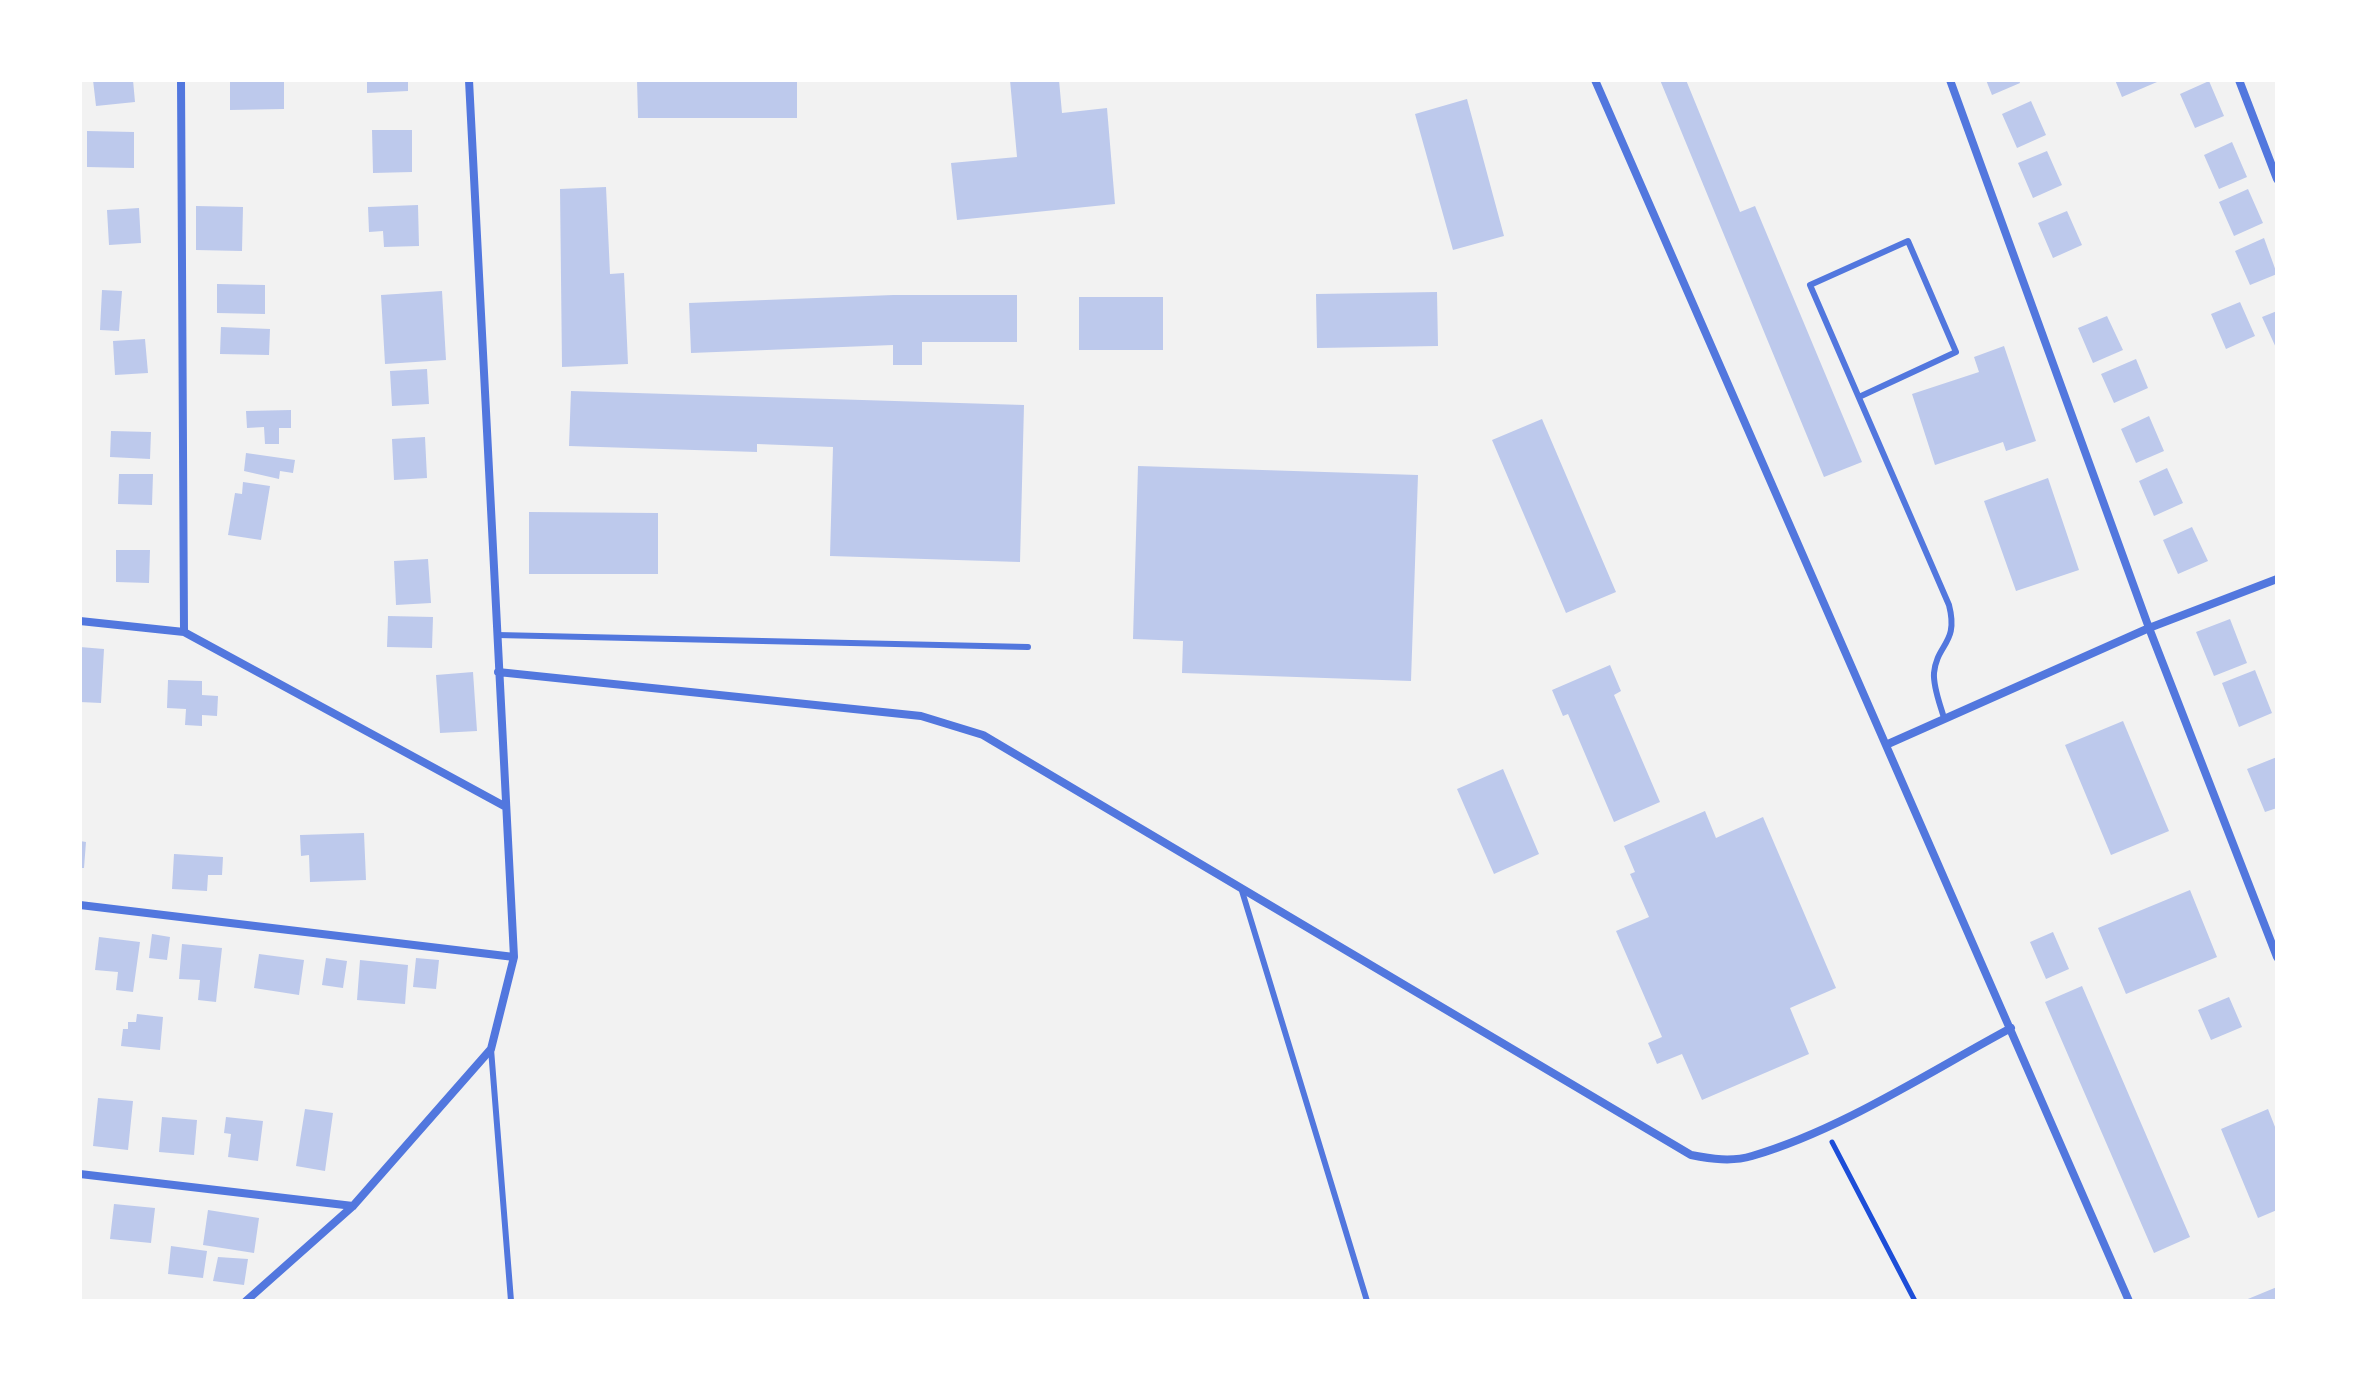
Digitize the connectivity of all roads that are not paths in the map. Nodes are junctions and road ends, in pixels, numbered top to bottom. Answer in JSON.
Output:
{"nodes":[{"id":1,"x":181,"y":80,"type":"edge"},
{"id":2,"x":469,"y":80,"type":"edge"},
{"id":3,"x":1595,"y":80,"type":"edge"},
{"id":4,"x":1950,"y":80,"type":"edge"},
{"id":5,"x":2239,"y":80,"type":"edge"},
{"id":6,"x":2277,"y":179,"type":"edge"},
{"id":7,"x":1859,"y":397,"type":"junction"},
{"id":8,"x":2277,"y":579,"type":"edge"},
{"id":9,"x":80,"y":621,"type":"edge"},
{"id":10,"x":2149,"y":628,"type":"junction"},
{"id":11,"x":184,"y":632,"type":"junction"},
{"id":12,"x":497,"y":635,"type":"junction"},
{"id":13,"x":1028,"y":647,"type":"dead end"},
{"id":14,"x":498,"y":672,"type":"junction"},
{"id":15,"x":1944,"y":718,"type":"junction"},
{"id":16,"x":1888,"y":744,"type":"junction"},
{"id":17,"x":506,"y":807,"type":"junction"},
{"id":18,"x":1242,"y":891,"type":"junction"},
{"id":19,"x":80,"y":905,"type":"edge"},
{"id":20,"x":514,"y":957,"type":"junction"},
{"id":21,"x":2277,"y":957,"type":"edge"},
{"id":22,"x":2011,"y":1028,"type":"junction"},
{"id":23,"x":491,"y":1049,"type":"junction"},
{"id":24,"x":80,"y":1174,"type":"edge"},
{"id":25,"x":353,"y":1206,"type":"junction"},
{"id":26,"x":259,"y":1291,"type":"junction"},
{"id":27,"x":246,"y":1301,"type":"edge"},
{"id":28,"x":261,"y":1301,"type":"edge"},
{"id":29,"x":511,"y":1301,"type":"edge"},
{"id":30,"x":1367,"y":1301,"type":"edge"},
{"id":31,"x":2129,"y":1301,"type":"edge"}],
"edges":[{"from":1,"to":11,"type":"street"},
{"from":2,"to":12,"type":"street"},
{"from":3,"to":16,"type":"street"},
{"from":4,"to":10,"type":"street"},
{"from":5,"to":6,"type":"street"},
{"from":7,"to":7,"type":"lane"},
{"from":7,"to":15,"type":"lane"},
{"from":8,"to":10,"type":"street"},
{"from":9,"to":11,"type":"street"},
{"from":10,"to":15,"type":"street"},
{"from":10,"to":21,"type":"street"},
{"from":11,"to":17,"type":"street"},
{"from":12,"to":13,"type":"lane"},
{"from":12,"to":14,"type":"street"},
{"from":14,"to":17,"type":"street"},
{"from":14,"to":18,"type":"street"},
{"from":15,"to":16,"type":"street"},
{"from":16,"to":22,"type":"street"},
{"from":17,"to":20,"type":"street"},
{"from":18,"to":22,"type":"street"},
{"from":18,"to":30,"type":"lane"},
{"from":19,"to":20,"type":"street"},
{"from":20,"to":23,"type":"street"},
{"from":22,"to":31,"type":"street"},
{"from":23,"to":25,"type":"street"},
{"from":23,"to":29,"type":"lane"},
{"from":24,"to":25,"type":"street"},
{"from":25,"to":26,"type":"street"},
{"from":26,"to":27,"type":"street"},
{"from":26,"to":28,"type":"street"}]}
